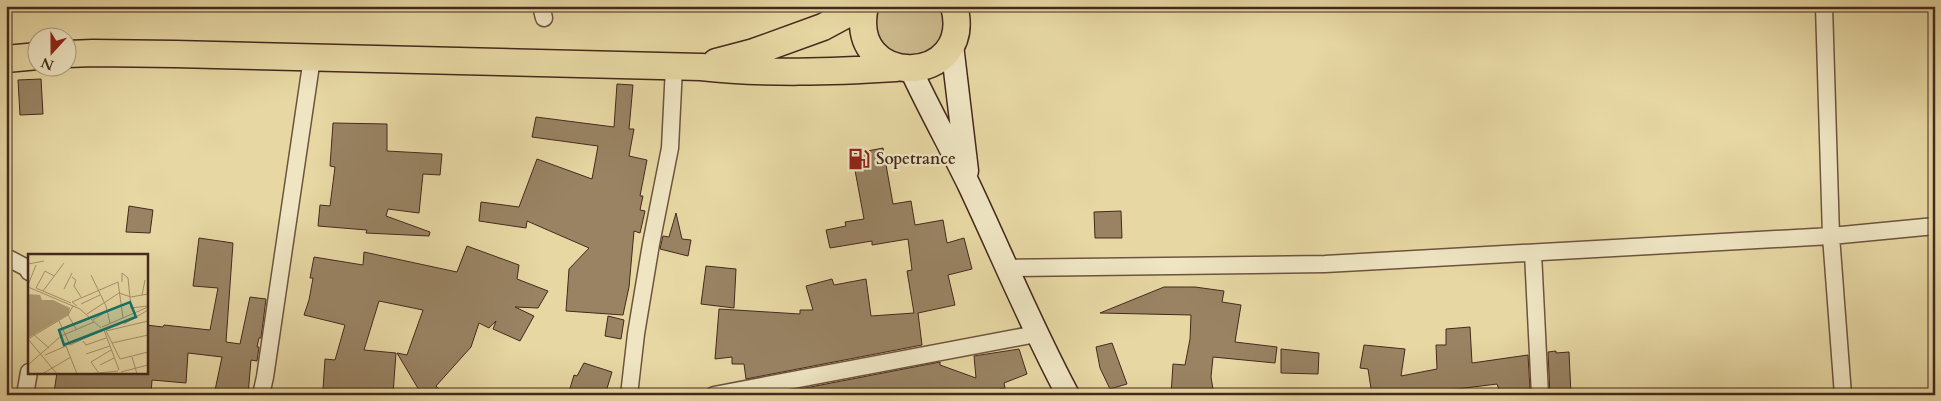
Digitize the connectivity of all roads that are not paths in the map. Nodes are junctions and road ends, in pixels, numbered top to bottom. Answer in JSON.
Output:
{"nodes":[{"id":1,"x":863,"y":6,"type":"edge"},
{"id":2,"x":956,"y":6,"type":"edge"},
{"id":3,"x":1824,"y":6,"type":"edge"},
{"id":4,"x":952,"y":45,"type":"junction"},
{"id":5,"x":78,"y":53,"type":"edge"},
{"id":6,"x":28,"y":57,"type":"edge"},
{"id":7,"x":6,"y":58,"type":"edge"},
{"id":8,"x":312,"y":58,"type":"junction"},
{"id":9,"x":701,"y":66,"type":"junction"},
{"id":10,"x":674,"y":67,"type":"junction"},
{"id":11,"x":903,"y":69,"type":"junction"},
{"id":12,"x":969,"y":184,"type":"junction"},
{"id":13,"x":1935,"y":226,"type":"edge"},
{"id":14,"x":1831,"y":236,"type":"junction"},
{"id":15,"x":1533,"y":252,"type":"junction"},
{"id":16,"x":6,"y":257,"type":"edge"},
{"id":17,"x":1006,"y":268,"type":"junction"},
{"id":18,"x":28,"y":270,"type":"edge"},
{"id":19,"x":1036,"y":334,"type":"junction"},
{"id":20,"x":29,"y":374,"type":"edge"},
{"id":21,"x":25,"y":395,"type":"edge"},
{"id":22,"x":261,"y":395,"type":"edge"},
{"id":23,"x":629,"y":395,"type":"edge"},
{"id":24,"x":714,"y":395,"type":"edge"},
{"id":25,"x":1068,"y":395,"type":"edge"},
{"id":26,"x":1540,"y":395,"type":"edge"},
{"id":27,"x":1843,"y":395,"type":"edge"}],
"edges":[{"from":1,"to":9,"type":"highway"},
{"from":1,"to":11,"type":"highway"},
{"from":2,"to":4,"type":"highway"},
{"from":3,"to":14,"type":"street"},
{"from":4,"to":11,"type":"highway"},
{"from":4,"to":12,"type":"main road"},
{"from":5,"to":8,"type":"highway"},
{"from":6,"to":7,"type":"highway"},
{"from":8,"to":10,"type":"highway"},
{"from":8,"to":22,"type":"street"},
{"from":9,"to":10,"type":"highway"},
{"from":9,"to":11,"type":"highway"},
{"from":10,"to":23,"type":"street"},
{"from":11,"to":12,"type":"main road"},
{"from":12,"to":17,"type":"main road"},
{"from":13,"to":14,"type":"street"},
{"from":14,"to":15,"type":"street"},
{"from":14,"to":27,"type":"street"},
{"from":15,"to":17,"type":"street"},
{"from":15,"to":26,"type":"street"},
{"from":16,"to":18,"type":"street"},
{"from":17,"to":19,"type":"main road"},
{"from":19,"to":24,"type":"street"},
{"from":19,"to":25,"type":"main road"},
{"from":20,"to":21,"type":"street"}]}
